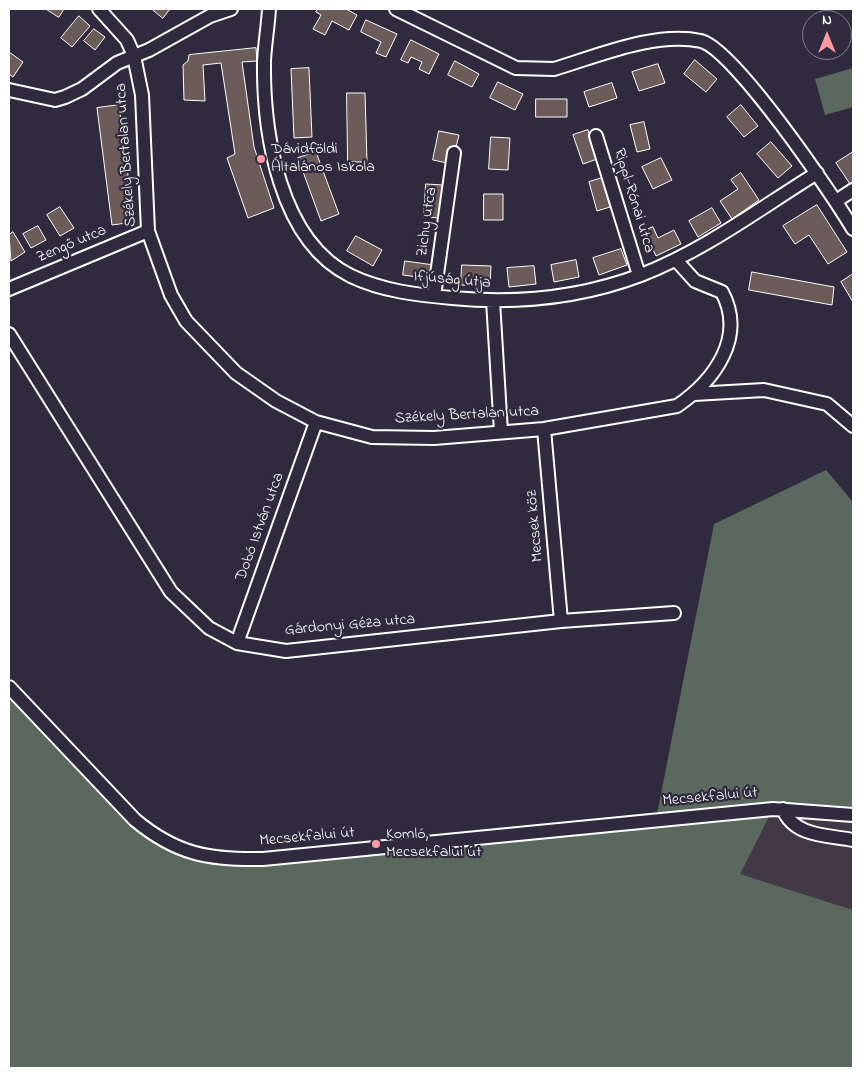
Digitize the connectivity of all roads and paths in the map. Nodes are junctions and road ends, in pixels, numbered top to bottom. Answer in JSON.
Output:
{"nodes":[{"id":1,"x":99,"y":9,"type":"edge"},
{"id":2,"x":230,"y":9,"type":"edge"},
{"id":3,"x":269,"y":9,"type":"edge"},
{"id":4,"x":396,"y":9,"type":"edge"},
{"id":5,"x":134,"y":56,"type":"junction"},
{"id":6,"x":9,"y":90,"type":"edge"},
{"id":7,"x":596,"y":136,"type":"dead end"},
{"id":8,"x":454,"y":153,"type":"dead end"},
{"id":9,"x":817,"y":173,"type":"junction"},
{"id":10,"x":853,"y":190,"type":"edge"},
{"id":11,"x":836,"y":201,"type":"junction"},
{"id":12,"x":853,"y":229,"type":"edge"},
{"id":13,"x":148,"y":231,"type":"junction"},
{"id":14,"x":676,"y":260,"type":"junction"},
{"id":15,"x":639,"y":275,"type":"junction"},
{"id":16,"x":9,"y":290,"type":"edge"},
{"id":17,"x":434,"y":296,"type":"junction"},
{"id":18,"x":493,"y":301,"type":"junction"},
{"id":19,"x":9,"y":334,"type":"edge"},
{"id":20,"x":694,"y":394,"type":"junction"},
{"id":21,"x":316,"y":422,"type":"junction"},
{"id":22,"x":853,"y":426,"type":"edge"},
{"id":23,"x":544,"y":429,"type":"junction"},
{"id":24,"x":501,"y":432,"type":"junction"},
{"id":25,"x":674,"y":612,"type":"dead end"},
{"id":26,"x":561,"y":621,"type":"junction"},
{"id":27,"x":238,"y":642,"type":"junction"},
{"id":28,"x":9,"y":688,"type":"edge"},
{"id":29,"x":783,"y":809,"type":"junction"},
{"id":30,"x":853,"y":815,"type":"edge"},
{"id":31,"x":853,"y":840,"type":"edge"}],
"edges":[{"from":1,"to":5,"type":"street","name":"Székely Bertalan utca"},
{"from":2,"to":5,"type":"street"},
{"from":3,"to":17,"type":"street","name":"Ifjúság útja"},
{"from":4,"to":9,"type":"street"},
{"from":5,"to":6,"type":"street"},
{"from":5,"to":13,"type":"street","name":"Székely Bertalan utca"},
{"from":7,"to":15,"type":"street","name":"Rippl-Rónai utca"},
{"from":8,"to":17,"type":"street","name":"Zichy utca"},
{"from":9,"to":11,"type":"street"},
{"from":9,"to":14,"type":"street","name":"Ifjúság útja"},
{"from":10,"to":11,"type":"street"},
{"from":11,"to":12,"type":"street"},
{"from":13,"to":16,"type":"street","name":"Zengő utca"},
{"from":13,"to":21,"type":"street","name":"Székely Bertalan utca"},
{"from":14,"to":15,"type":"street","name":"Ifjúság útja"},
{"from":14,"to":20,"type":"street"},
{"from":15,"to":18,"type":"street","name":"Ifjúság útja"},
{"from":17,"to":18,"type":"street","name":"Ifjúság útja"},
{"from":18,"to":24,"type":"street"},
{"from":19,"to":27,"type":"street","name":"Gárdonyi Géza utca"},
{"from":20,"to":22,"type":"street"},
{"from":20,"to":23,"type":"street","name":"Székely Bertalan utca"},
{"from":21,"to":24,"type":"street","name":"Székely Bertalan utca"},
{"from":21,"to":27,"type":"street","name":"Dobó István utca"},
{"from":23,"to":24,"type":"street","name":"Székely Bertalan utca"},
{"from":23,"to":26,"type":"street","name":"Mecsek köz"},
{"from":25,"to":26,"type":"street","name":"Gárdonyi Géza utca"},
{"from":26,"to":27,"type":"street","name":"Gárdonyi Géza utca"},
{"from":28,"to":29,"type":"street","name":"Mecsekfalui út"},
{"from":29,"to":30,"type":"street","name":"Mecsekfalui út"},
{"from":29,"to":31,"type":"street"}]}
